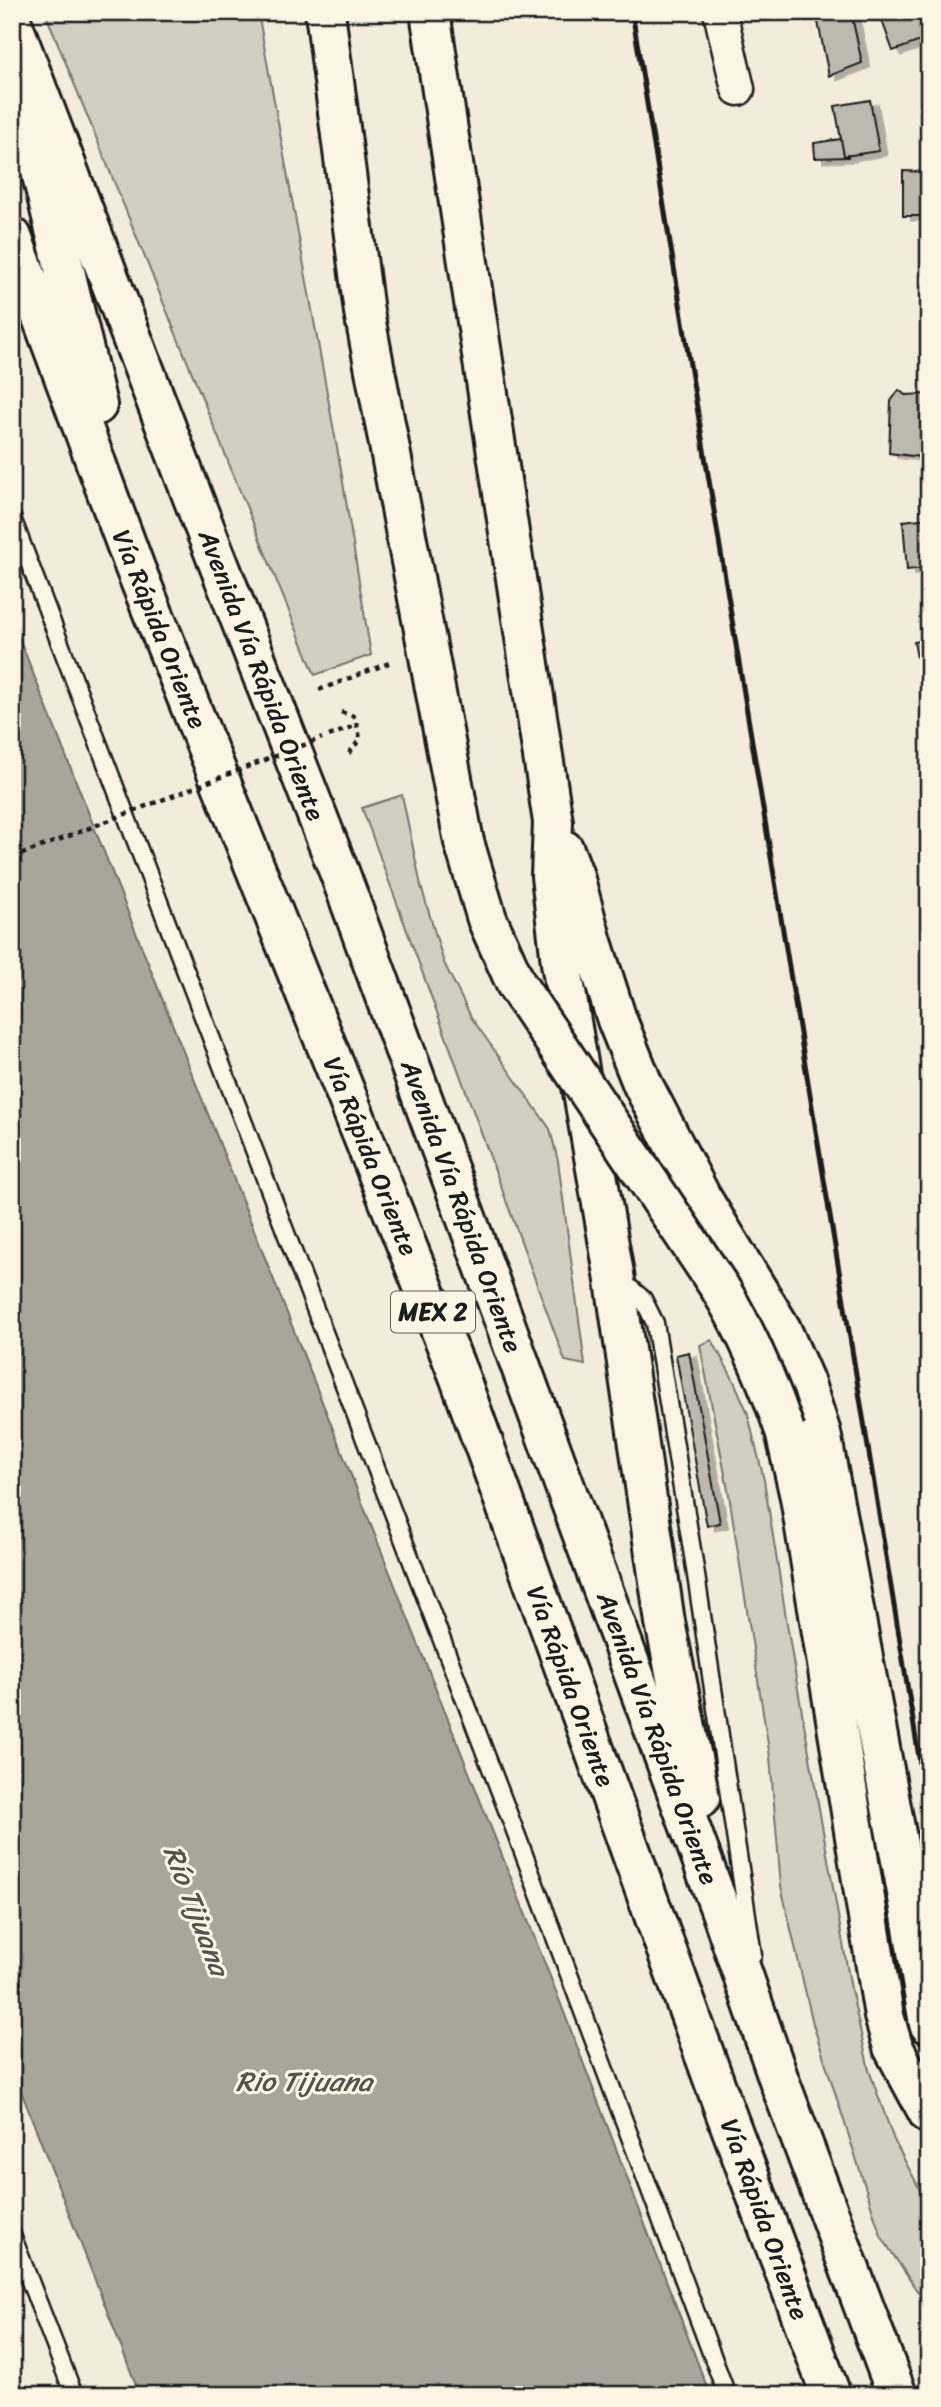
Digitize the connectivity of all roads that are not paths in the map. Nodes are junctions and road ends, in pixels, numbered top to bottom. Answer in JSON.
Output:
{"nodes":[{"id":1,"x":325,"y":12,"type":"edge"},
{"id":2,"x":430,"y":12,"type":"edge"},
{"id":3,"x":720,"y":12,"type":"edge"},
{"id":4,"x":12,"y":23,"type":"edge"},
{"id":5,"x":12,"y":50,"type":"edge"},
{"id":6,"x":738,"y":89,"type":"dead end"},
{"id":7,"x":12,"y":237,"type":"edge"},
{"id":8,"x":12,"y":291,"type":"edge"},
{"id":9,"x":41,"y":316,"type":"junction"},
{"id":10,"x":12,"y":518,"type":"edge"},
{"id":11,"x":135,"y":568,"type":"junction"},
{"id":12,"x":553,"y":822,"type":"junction"},
{"id":13,"x":614,"y":1274,"type":"junction"},
{"id":14,"x":723,"y":1917,"type":"junction"},
{"id":15,"x":929,"y":2024,"type":"edge"},
{"id":16,"x":767,"y":2044,"type":"junction"},
{"id":17,"x":928,"y":2097,"type":"edge"},
{"id":18,"x":12,"y":2235,"type":"edge"},
{"id":19,"x":74,"y":2395,"type":"edge"},
{"id":20,"x":727,"y":2395,"type":"edge"},
{"id":21,"x":831,"y":2395,"type":"edge"},
{"id":22,"x":897,"y":2395,"type":"edge"}],
"edges":[{"from":1,"to":17,"type":"main road","bridge":true},
{"from":2,"to":12,"type":"main road"},
{"from":3,"to":6,"type":"street"},
{"from":4,"to":14,"type":"main road","name":"Avenida Vía Rápida Oriente"},
{"from":5,"to":11,"type":"main road"},
{"from":7,"to":9,"type":"main road","name":"Vía Rápida Oriente","number":"MEX 2"},
{"from":8,"to":9,"type":"lane"},
{"from":9,"to":11,"type":"main road","name":"Vía Rápida Oriente","number":"MEX 2"},
{"from":10,"to":20,"type":"lane"},
{"from":11,"to":21,"type":"main road","name":"Vía Rápida Oriente","number":"MEX 2"},
{"from":12,"to":13,"type":"main road"},
{"from":12,"to":15,"type":"main road"},
{"from":13,"to":14,"type":"main road"},
{"from":13,"to":16,"type":"lane"},
{"from":14,"to":16,"type":"main road","name":"Avenida Vía Rápida Oriente"},
{"from":16,"to":22,"type":"main road","name":"Avenida Vía Rápida Oriente"},
{"from":18,"to":19,"type":"lane"}]}
